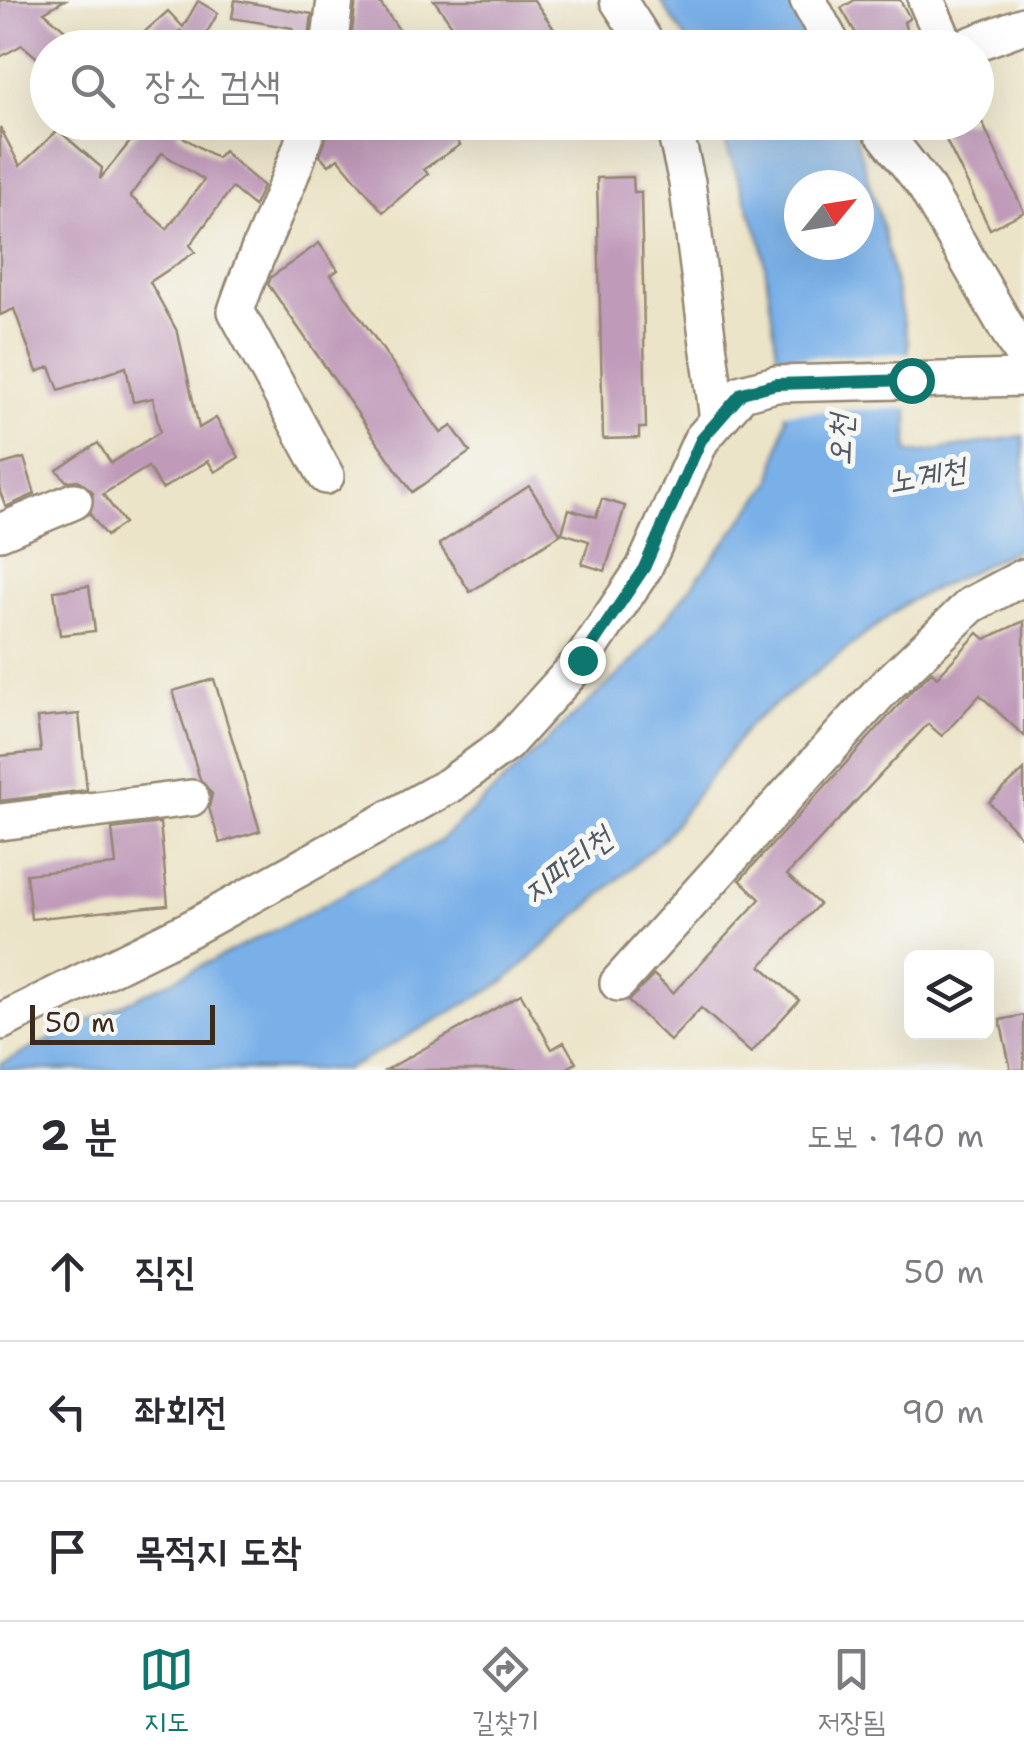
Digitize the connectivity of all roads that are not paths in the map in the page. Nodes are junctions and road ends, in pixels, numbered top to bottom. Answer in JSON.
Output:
{"nodes":[{"id":1,"x":334,"y":0,"type":"edge"},
{"id":2,"x":618,"y":0,"type":"edge"},
{"id":3,"x":808,"y":0,"type":"edge"},
{"id":4,"x":926,"y":0,"type":"edge"},
{"id":5,"x":1024,"y":24,"type":"edge"},
{"id":6,"x":331,"y":30,"type":"edge"},
{"id":7,"x":638,"y":30,"type":"edge"},
{"id":8,"x":824,"y":30,"type":"edge"},
{"id":9,"x":939,"y":30,"type":"edge"},
{"id":10,"x":994,"y":36,"type":"edge"},
{"id":11,"x":303,"y":140,"type":"edge"},
{"id":12,"x":677,"y":140,"type":"edge"},
{"id":13,"x":889,"y":140,"type":"edge"},
{"id":14,"x":1024,"y":358,"type":"edge"},
{"id":15,"x":1024,"y":378,"type":"edge"},
{"id":16,"x":718,"y":420,"type":"junction"},
{"id":17,"x":326,"y":476,"type":"dead end"},
{"id":18,"x":74,"y":500,"type":"dead end"},
{"id":19,"x":0,"y":532,"type":"edge"},
{"id":20,"x":1024,"y":577,"type":"edge"},
{"id":21,"x":192,"y":798,"type":"dead end"},
{"id":22,"x":0,"y":822,"type":"edge"},
{"id":23,"x":618,"y":983,"type":"dead end"},
{"id":24,"x":0,"y":1022,"type":"edge"}],
"edges":[{"from":1,"to":6,"type":"street"},
{"from":2,"to":7,"type":"street"},
{"from":3,"to":8,"type":"street"},
{"from":4,"to":9,"type":"street"},
{"from":5,"to":10,"type":"street"},
{"from":11,"to":17,"type":"street"},
{"from":12,"to":16,"type":"street"},
{"from":13,"to":14,"type":"street"},
{"from":15,"to":16,"type":"street"},
{"from":16,"to":24,"type":"street"},
{"from":18,"to":19,"type":"street"},
{"from":20,"to":23,"type":"street"},
{"from":21,"to":22,"type":"street"}]}
